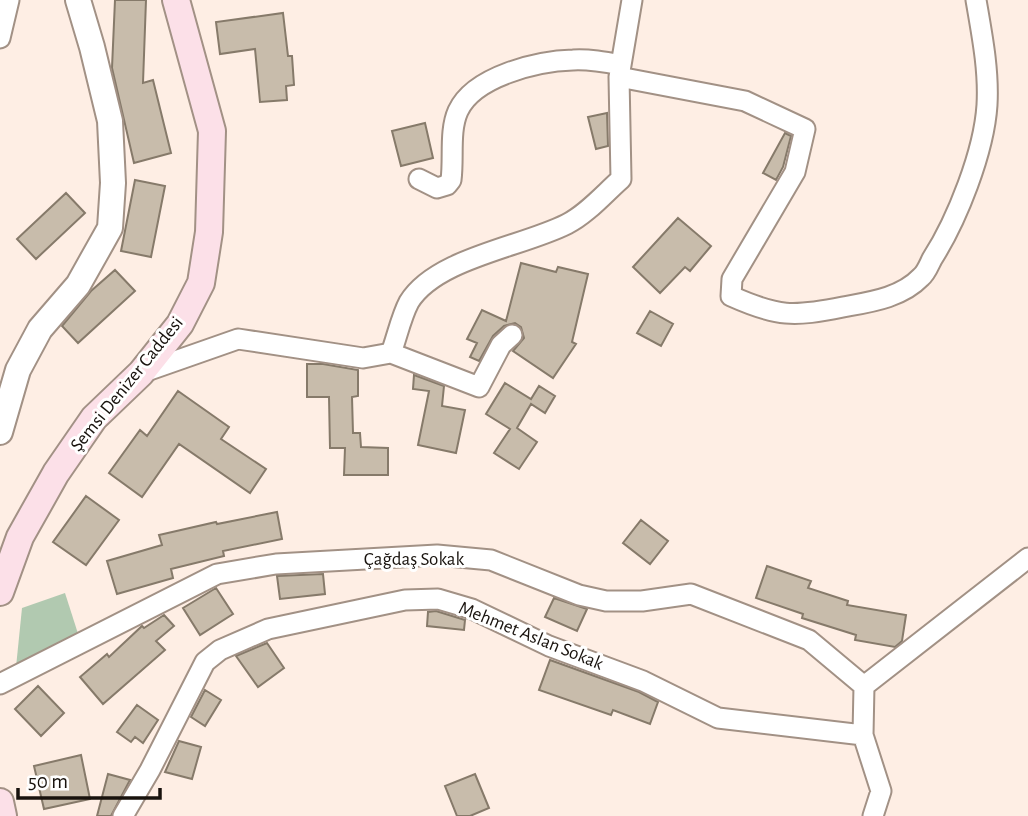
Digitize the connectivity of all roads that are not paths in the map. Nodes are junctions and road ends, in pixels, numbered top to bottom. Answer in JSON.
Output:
{"nodes":[{"id":1,"x":9,"y":0,"type":"edge"},
{"id":2,"x":78,"y":0,"type":"edge"},
{"id":3,"x":176,"y":0,"type":"edge"},
{"id":4,"x":632,"y":0,"type":"edge"},
{"id":5,"x":976,"y":0,"type":"edge"},
{"id":6,"x":0,"y":38,"type":"edge"},
{"id":7,"x":620,"y":71,"type":"junction"},
{"id":8,"x":419,"y":179,"type":"dead end"},
{"id":9,"x":512,"y":335,"type":"dead end"},
{"id":10,"x":391,"y":353,"type":"junction"},
{"id":11,"x":141,"y":373,"type":"junction"},
{"id":12,"x":0,"y":432,"type":"edge"},
{"id":13,"x":1028,"y":558,"type":"edge"},
{"id":14,"x":0,"y":592,"type":"edge"},
{"id":15,"x":0,"y":684,"type":"edge"},
{"id":16,"x":864,"y":686,"type":"junction"},
{"id":17,"x":863,"y":735,"type":"junction"},
{"id":18,"x":0,"y":802,"type":"edge"},
{"id":19,"x":3,"y":816,"type":"edge"},
{"id":20,"x":123,"y":816,"type":"edge"},
{"id":21,"x":873,"y":816,"type":"edge"}],
"edges":[{"from":1,"to":6,"type":"street"},
{"from":2,"to":12,"type":"street"},
{"from":3,"to":11,"type":"main road","name":"Şemsi Denizer Caddesi"},
{"from":4,"to":7,"type":"street"},
{"from":5,"to":7,"type":"street"},
{"from":7,"to":8,"type":"street"},
{"from":7,"to":10,"type":"street"},
{"from":9,"to":10,"type":"street"},
{"from":10,"to":11,"type":"street"},
{"from":11,"to":14,"type":"main road","name":"Şemsi Denizer Caddesi"},
{"from":13,"to":16,"type":"street"},
{"from":15,"to":16,"type":"street","name":"Çağdaş Sokak"},
{"from":16,"to":17,"type":"street"},
{"from":17,"to":20,"type":"street","name":"Mehmet Aslan Sokak"},
{"from":17,"to":21,"type":"street"},
{"from":18,"to":19,"type":"main road"}]}
